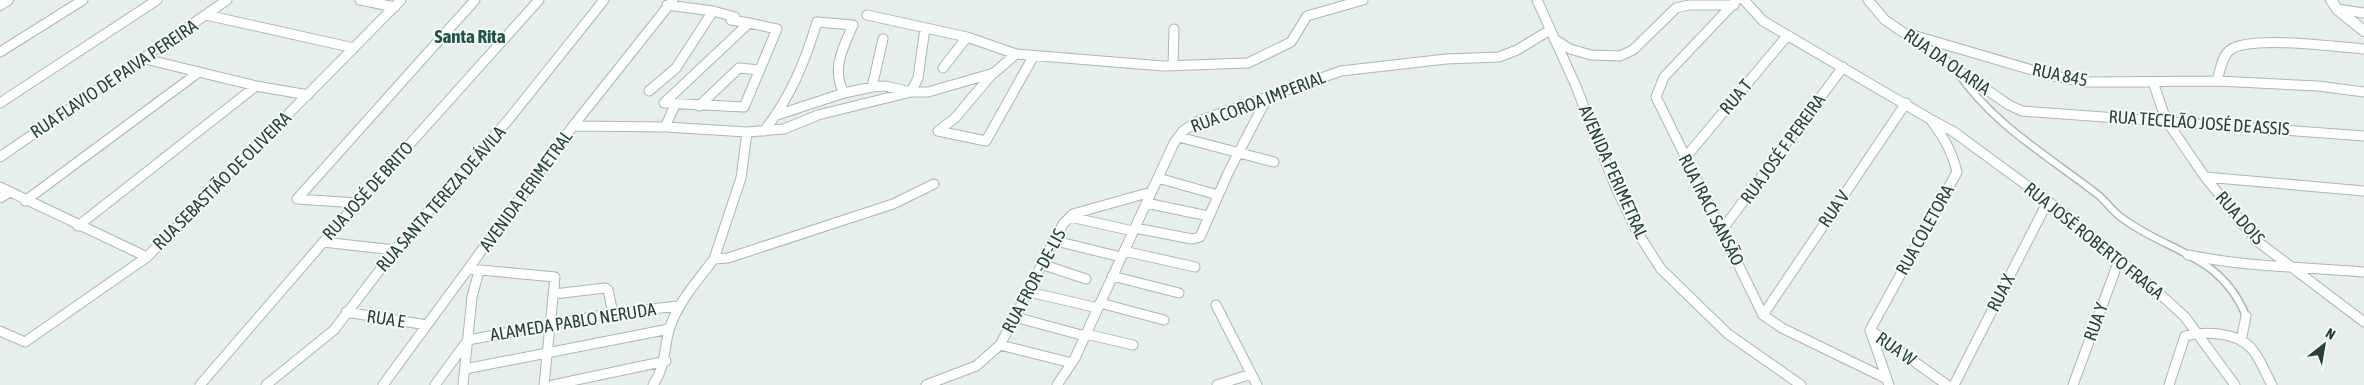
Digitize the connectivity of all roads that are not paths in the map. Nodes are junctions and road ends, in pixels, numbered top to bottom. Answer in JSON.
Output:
{"nodes":[{"id":1,"x":8,"y":0,"type":"edge"},
{"id":2,"x":83,"y":0,"type":"edge"},
{"id":3,"x":157,"y":0,"type":"edge"},
{"id":4,"x":227,"y":0,"type":"edge"},
{"id":5,"x":360,"y":0,"type":"edge"},
{"id":6,"x":475,"y":0,"type":"edge"},
{"id":7,"x":540,"y":0,"type":"edge"},
{"id":8,"x":604,"y":0,"type":"edge"},
{"id":9,"x":1363,"y":0,"type":"edge"},
{"id":10,"x":1537,"y":0,"type":"edge"},
{"id":11,"x":1744,"y":0,"type":"edge"},
{"id":12,"x":1868,"y":0,"type":"edge"},
{"id":13,"x":2331,"y":0,"type":"edge"},
{"id":14,"x":1736,"y":2,"type":"edge"},
{"id":15,"x":398,"y":3,"type":"edge"},
{"id":16,"x":670,"y":3,"type":"edge"},
{"id":17,"x":0,"y":5,"type":"edge"},
{"id":18,"x":2337,"y":9,"type":"junction"},
{"id":19,"x":712,"y":11,"type":"junction"},
{"id":20,"x":2364,"y":13,"type":"edge"},
{"id":21,"x":206,"y":15,"type":"junction"},
{"id":22,"x":867,"y":15,"type":"dead end"},
{"id":23,"x":749,"y":23,"type":"junction"},
{"id":24,"x":925,"y":28,"type":"junction"},
{"id":25,"x":1174,"y":29,"type":"dead end"},
{"id":26,"x":1550,"y":30,"type":"junction"},
{"id":27,"x":2364,"y":31,"type":"edge"},
{"id":28,"x":1908,"y":34,"type":"junction"},
{"id":29,"x":1787,"y":36,"type":"junction"},
{"id":30,"x":967,"y":38,"type":"junction"},
{"id":31,"x":883,"y":39,"type":"dead end"},
{"id":32,"x":1554,"y":39,"type":"junction"},
{"id":33,"x":354,"y":48,"type":"junction"},
{"id":34,"x":2364,"y":49,"type":"edge"},
{"id":35,"x":0,"y":52,"type":"edge"},
{"id":36,"x":1016,"y":54,"type":"junction"},
{"id":37,"x":1033,"y":57,"type":"junction"},
{"id":38,"x":141,"y":58,"type":"junction"},
{"id":39,"x":1173,"y":66,"type":"junction"},
{"id":40,"x":1953,"y":66,"type":"junction"},
{"id":41,"x":1843,"y":67,"type":"junction"},
{"id":42,"x":943,"y":68,"type":"dead end"},
{"id":43,"x":760,"y":70,"type":"junction"},
{"id":44,"x":198,"y":72,"type":"junction"},
{"id":45,"x":994,"y":73,"type":"junction"},
{"id":46,"x":2217,"y":80,"type":"junction"},
{"id":47,"x":2153,"y":82,"type":"junction"},
{"id":48,"x":256,"y":86,"type":"junction"},
{"id":49,"x":872,"y":87,"type":"junction"},
{"id":50,"x":649,"y":91,"type":"dead end"},
{"id":51,"x":912,"y":92,"type":"junction"},
{"id":52,"x":2364,"y":92,"type":"edge"},
{"id":53,"x":844,"y":93,"type":"junction"},
{"id":54,"x":308,"y":95,"type":"junction"},
{"id":55,"x":1267,"y":98,"type":"junction"},
{"id":56,"x":0,"y":103,"type":"edge"},
{"id":57,"x":1906,"y":103,"type":"junction"},
{"id":58,"x":676,"y":104,"type":"junction"},
{"id":59,"x":699,"y":106,"type":"junction"},
{"id":60,"x":2033,"y":113,"type":"joint"},
{"id":61,"x":777,"y":115,"type":"junction"},
{"id":62,"x":1930,"y":119,"type":"junction"},
{"id":63,"x":2166,"y":120,"type":"junction"},
{"id":64,"x":574,"y":126,"type":"junction"},
{"id":65,"x":665,"y":127,"type":"junction"},
{"id":66,"x":764,"y":131,"type":"junction"},
{"id":67,"x":747,"y":132,"type":"junction"},
{"id":68,"x":2364,"y":136,"type":"edge"},
{"id":69,"x":1179,"y":137,"type":"junction"},
{"id":70,"x":1239,"y":152,"type":"junction"},
{"id":71,"x":0,"y":157,"type":"edge"},
{"id":72,"x":1685,"y":158,"type":"junction"},
{"id":73,"x":1274,"y":162,"type":"dead end"},
{"id":74,"x":2206,"y":177,"type":"junction"},
{"id":75,"x":1158,"y":178,"type":"junction"},
{"id":76,"x":934,"y":184,"type":"dead end"},
{"id":77,"x":0,"y":187,"type":"edge"},
{"id":78,"x":2364,"y":191,"type":"edge"},
{"id":79,"x":10,"y":192,"type":"junction"},
{"id":80,"x":1151,"y":192,"type":"junction"},
{"id":81,"x":1218,"y":195,"type":"junction"},
{"id":82,"x":0,"y":198,"type":"edge"},
{"id":83,"x":25,"y":201,"type":"junction"},
{"id":84,"x":2048,"y":201,"type":"junction"},
{"id":85,"x":357,"y":203,"type":"junction"},
{"id":86,"x":1146,"y":204,"type":"junction"},
{"id":87,"x":1208,"y":216,"type":"junction"},
{"id":88,"x":1070,"y":217,"type":"junction"},
{"id":89,"x":78,"y":226,"type":"junction"},
{"id":90,"x":1134,"y":229,"type":"junction"},
{"id":91,"x":1722,"y":230,"type":"junction"},
{"id":92,"x":1056,"y":241,"type":"junction"},
{"id":93,"x":323,"y":242,"type":"junction"},
{"id":94,"x":395,"y":250,"type":"junction"},
{"id":95,"x":1123,"y":254,"type":"junction"},
{"id":96,"x":2188,"y":254,"type":"junction"},
{"id":97,"x":147,"y":257,"type":"junction"},
{"id":98,"x":714,"y":259,"type":"junction"},
{"id":99,"x":2118,"y":260,"type":"junction"},
{"id":100,"x":1044,"y":265,"type":"junction"},
{"id":101,"x":2287,"y":265,"type":"junction"},
{"id":102,"x":1195,"y":267,"type":"dead end"},
{"id":103,"x":474,"y":270,"type":"junction"},
{"id":104,"x":2364,"y":272,"type":"edge"},
{"id":105,"x":1112,"y":276,"type":"junction"},
{"id":106,"x":1086,"y":278,"type":"dead end"},
{"id":107,"x":1029,"y":292,"type":"junction"},
{"id":108,"x":1179,"y":293,"type":"dead end"},
{"id":109,"x":554,"y":294,"type":"junction"},
{"id":110,"x":1099,"y":305,"type":"junction"},
{"id":111,"x":679,"y":306,"type":"junction"},
{"id":112,"x":1216,"y":306,"type":"dead end"},
{"id":113,"x":346,"y":312,"type":"junction"},
{"id":114,"x":613,"y":313,"type":"junction"},
{"id":115,"x":1763,"y":315,"type":"junction"},
{"id":116,"x":2246,"y":316,"type":"joint"},
{"id":117,"x":1015,"y":317,"type":"junction"},
{"id":118,"x":1164,"y":320,"type":"dead end"},
{"id":119,"x":2364,"y":322,"type":"edge"},
{"id":120,"x":551,"y":324,"type":"junction"},
{"id":121,"x":427,"y":325,"type":"junction"},
{"id":122,"x":669,"y":329,"type":"junction"},
{"id":123,"x":1870,"y":330,"type":"junction"},
{"id":124,"x":0,"y":331,"type":"edge"},
{"id":125,"x":2199,"y":333,"type":"junction"},
{"id":126,"x":1085,"y":335,"type":"junction"},
{"id":127,"x":468,"y":340,"type":"junction"},
{"id":128,"x":2241,"y":342,"type":"junction"},
{"id":129,"x":1000,"y":345,"type":"junction"},
{"id":130,"x":1133,"y":345,"type":"dead end"},
{"id":131,"x":546,"y":354,"type":"junction"},
{"id":132,"x":666,"y":361,"type":"junction"},
{"id":133,"x":1072,"y":363,"type":"junction"},
{"id":134,"x":465,"y":370,"type":"junction"},
{"id":135,"x":1251,"y":374,"type":"junction"},
{"id":136,"x":1792,"y":377,"type":"junction"},
{"id":137,"x":1887,"y":383,"type":"edge"},
{"id":138,"x":200,"y":385,"type":"edge"},
{"id":139,"x":266,"y":385,"type":"edge"},
{"id":140,"x":383,"y":385,"type":"edge"},
{"id":141,"x":436,"y":385,"type":"edge"},
{"id":142,"x":463,"y":385,"type":"edge"},
{"id":143,"x":544,"y":385,"type":"edge"},
{"id":144,"x":553,"y":385,"type":"edge"},
{"id":145,"x":653,"y":385,"type":"edge"},
{"id":146,"x":926,"y":385,"type":"edge"},
{"id":147,"x":1057,"y":385,"type":"edge"},
{"id":148,"x":1217,"y":385,"type":"edge"},
{"id":149,"x":1257,"y":385,"type":"edge"},
{"id":150,"x":1801,"y":385,"type":"edge"},
{"id":151,"x":1808,"y":385,"type":"edge"},
{"id":152,"x":1948,"y":385,"type":"edge"},
{"id":153,"x":1954,"y":385,"type":"edge"},
{"id":154,"x":2073,"y":385,"type":"edge"},
{"id":155,"x":2169,"y":385,"type":"edge"},
{"id":156,"x":2235,"y":385,"type":"edge"},
{"id":157,"x":2272,"y":385,"type":"edge"}],
"edges":[{"from":1,"to":17,"type":"street"},
{"from":2,"to":35,"type":"street"},
{"from":3,"to":56,"type":"street"},
{"from":4,"to":21,"type":"street","name":"RUA FLAVIO DE PAIVA PEREIRA"},
{"from":5,"to":15,"type":"street"},
{"from":6,"to":85,"type":"street"},
{"from":7,"to":85,"type":"street","name":"RUA JOSÉ DE BRITO"},
{"from":8,"to":94,"type":"street","name":"RUA SANTA TEREZA DE ÁVILA"},
{"from":9,"to":39,"type":"street"},
{"from":10,"to":26,"type":"street","name":"AVENIDA PERIMETRAL"},
{"from":11,"to":29,"type":"street","name":"RUA COLETORA"},
{"from":12,"to":28,"type":"street","name":"RUA DA OLARIA"},
{"from":13,"to":18,"type":"street"},
{"from":14,"to":32,"type":"street"},
{"from":14,"to":72,"type":"street","name":"RUA IRACI SANSÃO"},
{"from":15,"to":33,"type":"street","name":"RUA SEBASTIÃO DE OLIVEIRA"},
{"from":16,"to":19,"type":"street"},
{"from":16,"to":64,"type":"street","name":"AVENIDA PERIMETRAL"},
{"from":18,"to":20,"type":"street"},
{"from":18,"to":27,"type":"street"},
{"from":19,"to":23,"type":"street"},
{"from":19,"to":50,"type":"street"},
{"from":21,"to":33,"type":"street"},
{"from":21,"to":38,"type":"street","name":"RUA FLAVIO DE PAIVA PEREIRA"},
{"from":22,"to":24,"type":"street"},
{"from":23,"to":43,"type":"street"},
{"from":23,"to":58,"type":"street"},
{"from":24,"to":30,"type":"street"},
{"from":24,"to":51,"type":"street"},
{"from":25,"to":39,"type":"street"},
{"from":26,"to":32,"type":"street","name":"AVENIDA PERIMETRAL"},
{"from":26,"to":55,"type":"street","name":"RUA COROA IMPERIAL"},
{"from":28,"to":40,"type":"street","name":"RUA DA OLARIA"},
{"from":28,"to":47,"type":"street","name":"RUA 845"},
{"from":29,"to":41,"type":"street","name":"RUA COLETORA"},
{"from":29,"to":72,"type":"street","name":"RUA T"},
{"from":30,"to":36,"type":"street"},
{"from":30,"to":42,"type":"street"},
{"from":31,"to":49,"type":"street"},
{"from":32,"to":136,"type":"street","name":"AVENIDA PERIMETRAL"},
{"from":33,"to":54,"type":"street","name":"RUA SEBASTIÃO DE OLIVEIRA"},
{"from":34,"to":46,"type":"street"},
{"from":36,"to":37,"type":"street"},
{"from":36,"to":45,"type":"street"},
{"from":37,"to":39,"type":"street"},
{"from":37,"to":45,"type":"street"},
{"from":38,"to":44,"type":"street"},
{"from":38,"to":71,"type":"street","name":"RUA FLAVIO DE PAIVA PEREIRA"},
{"from":40,"to":60,"type":"street","name":"RUA DA OLARIA"},
{"from":40,"to":96,"type":"street"},
{"from":41,"to":57,"type":"street","name":"RUA COLETORA"},
{"from":41,"to":91,"type":"street","name":"RUA JOSÉ F PEREIRA"},
{"from":43,"to":59,"type":"street"},
{"from":43,"to":59,"type":"street"},
{"from":44,"to":48,"type":"street"},
{"from":44,"to":83,"type":"street"},
{"from":45,"to":51,"type":"street"},
{"from":46,"to":47,"type":"street","name":"RUA 845"},
{"from":46,"to":52,"type":"street","name":"RUA 845"},
{"from":47,"to":63,"type":"street","name":"RUA DOIS"},
{"from":48,"to":54,"type":"street"},
{"from":48,"to":89,"type":"street"},
{"from":49,"to":51,"type":"street"},
{"from":49,"to":53,"type":"street"},
{"from":51,"to":66,"type":"street"},
{"from":53,"to":61,"type":"street"},
{"from":53,"to":61,"type":"street"},
{"from":54,"to":97,"type":"street","name":"RUA SEBASTIÃO DE OLIVEIRA"},
{"from":55,"to":69,"type":"street","name":"RUA COROA IMPERIAL"},
{"from":55,"to":70,"type":"street"},
{"from":57,"to":62,"type":"street","name":"RUA COLETORA"},
{"from":57,"to":115,"type":"street","name":"RUA V"},
{"from":58,"to":59,"type":"street"},
{"from":58,"to":65,"type":"street"},
{"from":60,"to":63,"type":"street","name":"RUA TECELÃO JOSÉ DE ASSIS"},
{"from":61,"to":66,"type":"street"},
{"from":62,"to":84,"type":"street","name":"RUA JOSÉ ROBERTO FRAGA"},
{"from":62,"to":123,"type":"street","name":"RUA COLETORA"},
{"from":63,"to":68,"type":"street","name":"RUA TECELÃO JOSÉ DE ASSIS"},
{"from":63,"to":74,"type":"street","name":"RUA DOIS"},
{"from":64,"to":65,"type":"street"},
{"from":64,"to":103,"type":"street","name":"AVENIDA PERIMETRAL"},
{"from":65,"to":67,"type":"street"},
{"from":66,"to":67,"type":"street"},
{"from":67,"to":98,"type":"street"},
{"from":69,"to":70,"type":"street"},
{"from":69,"to":75,"type":"street","name":"RUA COROA IMPERIAL"},
{"from":70,"to":73,"type":"street"},
{"from":70,"to":81,"type":"street"},
{"from":72,"to":91,"type":"street","name":"RUA IRACI SANSÃO"},
{"from":74,"to":78,"type":"street"},
{"from":74,"to":101,"type":"street","name":"RUA DOIS"},
{"from":75,"to":80,"type":"street","name":"RUA COROA IMPERIAL"},
{"from":75,"to":81,"type":"street"},
{"from":76,"to":98,"type":"street"},
{"from":77,"to":79,"type":"street"},
{"from":79,"to":82,"type":"street"},
{"from":79,"to":83,"type":"street"},
{"from":80,"to":86,"type":"street","name":"RUA COROA IMPERIAL"},
{"from":80,"to":88,"type":"street","name":"RUA FROR -DE-LIS"},
{"from":81,"to":87,"type":"street"},
{"from":83,"to":89,"type":"street"},
{"from":84,"to":99,"type":"street","name":"RUA JOSÉ ROBERTO FRAGA"},
{"from":84,"to":153,"type":"street","name":"RUA X"},
{"from":85,"to":93,"type":"street","name":"RUA JOSÉ DE BRITO"},
{"from":86,"to":87,"type":"street"},
{"from":86,"to":90,"type":"street","name":"RUA COROA IMPERIAL"},
{"from":87,"to":90,"type":"street"},
{"from":88,"to":90,"type":"street"},
{"from":88,"to":92,"type":"street","name":"RUA FROR -DE-LIS"},
{"from":89,"to":97,"type":"street"},
{"from":90,"to":95,"type":"street","name":"RUA COROA IMPERIAL"},
{"from":91,"to":115,"type":"street","name":"RUA IRACI SANSÃO"},
{"from":92,"to":95,"type":"street"},
{"from":92,"to":100,"type":"street","name":"RUA FROR -DE-LIS"},
{"from":93,"to":94,"type":"street"},
{"from":93,"to":138,"type":"street","name":"RUA JOSÉ DE BRITO"},
{"from":94,"to":113,"type":"street","name":"RUA SANTA TEREZA DE ÁVILA"},
{"from":95,"to":102,"type":"street"},
{"from":95,"to":105,"type":"street","name":"RUA COROA IMPERIAL"},
{"from":96,"to":101,"type":"street"},
{"from":96,"to":116,"type":"street"},
{"from":97,"to":124,"type":"street","name":"RUA SEBASTIÃO DE OLIVEIRA"},
{"from":98,"to":111,"type":"street"},
{"from":99,"to":125,"type":"street","name":"RUA JOSÉ ROBERTO FRAGA"},
{"from":99,"to":154,"type":"street","name":"RUA Y"},
{"from":100,"to":106,"type":"street"},
{"from":100,"to":107,"type":"street","name":"RUA FROR -DE-LIS"},
{"from":101,"to":104,"type":"street"},
{"from":101,"to":119,"type":"street","name":"RUA DOIS"},
{"from":103,"to":109,"type":"street"},
{"from":103,"to":121,"type":"street","name":"AVENIDA PERIMETRAL"},
{"from":103,"to":127,"type":"street"},
{"from":105,"to":108,"type":"street"},
{"from":105,"to":110,"type":"street","name":"RUA COROA IMPERIAL"},
{"from":107,"to":110,"type":"street"},
{"from":107,"to":117,"type":"street","name":"RUA FROR -DE-LIS"},
{"from":109,"to":114,"type":"street"},
{"from":109,"to":120,"type":"street"},
{"from":110,"to":118,"type":"street"},
{"from":110,"to":126,"type":"street","name":"RUA COROA IMPERIAL"},
{"from":111,"to":114,"type":"street","name":"ALAMEDA PABLO NERUDA"},
{"from":111,"to":122,"type":"street"},
{"from":112,"to":135,"type":"street"},
{"from":113,"to":121,"type":"street","name":"RUA E"},
{"from":113,"to":139,"type":"street","name":"RUA SANTA TEREZA DE ÁVILA"},
{"from":114,"to":120,"type":"street","name":"ALAMEDA PABLO NERUDA"},
{"from":115,"to":137,"type":"street"},
{"from":116,"to":128,"type":"street"},
{"from":117,"to":126,"type":"street"},
{"from":117,"to":129,"type":"street","name":"RUA FROR -DE-LIS"},
{"from":120,"to":127,"type":"street","name":"ALAMEDA PABLO NERUDA"},
{"from":120,"to":131,"type":"street"},
{"from":121,"to":140,"type":"street","name":"AVENIDA PERIMETRAL"},
{"from":122,"to":131,"type":"street"},
{"from":122,"to":132,"type":"street"},
{"from":123,"to":137,"type":"street"},
{"from":123,"to":152,"type":"street","name":"RUA W"},
{"from":125,"to":128,"type":"street"},
{"from":125,"to":155,"type":"street"},
{"from":125,"to":156,"type":"street","name":"RUA JOSÉ ROBERTO FRAGA"},
{"from":126,"to":130,"type":"street"},
{"from":126,"to":133,"type":"street","name":"RUA COROA IMPERIAL"},
{"from":127,"to":134,"type":"street"},
{"from":127,"to":141,"type":"street"},
{"from":128,"to":157,"type":"street"},
{"from":129,"to":133,"type":"street"},
{"from":129,"to":146,"type":"street","name":"RUA FROR -DE-LIS"},
{"from":131,"to":134,"type":"street"},
{"from":131,"to":143,"type":"street"},
{"from":132,"to":144,"type":"street"},
{"from":132,"to":145,"type":"street"},
{"from":133,"to":147,"type":"street","name":"RUA COROA IMPERIAL"},
{"from":134,"to":142,"type":"street"},
{"from":135,"to":148,"type":"street"},
{"from":135,"to":149,"type":"street"},
{"from":136,"to":150,"type":"street","name":"AVENIDA PERIMETRAL"},
{"from":136,"to":151,"type":"street","name":"AVENIDA PERIMETRAL"}]}
